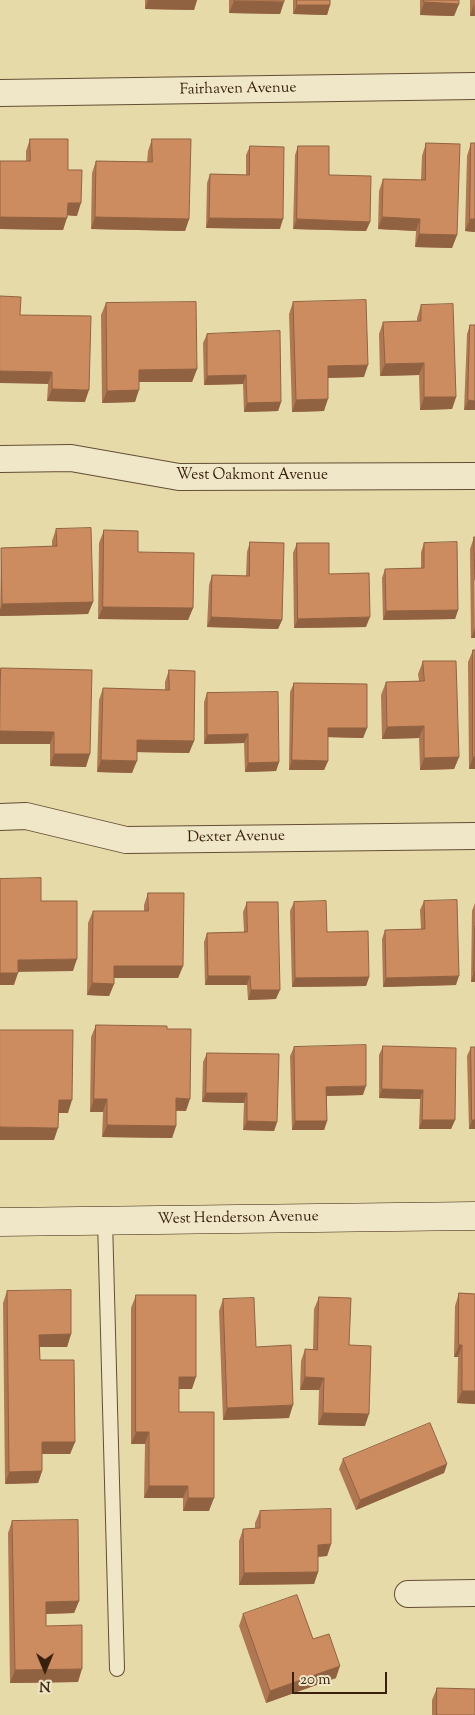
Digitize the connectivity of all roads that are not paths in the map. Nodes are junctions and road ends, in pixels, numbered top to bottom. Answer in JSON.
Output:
{"nodes":[{"id":1,"x":475,"y":86,"type":"edge"},
{"id":2,"x":0,"y":93,"type":"edge"},
{"id":3,"x":0,"y":459,"type":"edge"},
{"id":4,"x":475,"y":476,"type":"edge"},
{"id":5,"x":0,"y":817,"type":"edge"},
{"id":6,"x":475,"y":836,"type":"edge"},
{"id":7,"x":475,"y":1216,"type":"edge"},
{"id":8,"x":105,"y":1220,"type":"junction"},
{"id":9,"x":0,"y":1222,"type":"edge"},
{"id":10,"x":475,"y":1593,"type":"edge"},
{"id":11,"x":408,"y":1594,"type":"dead end"},
{"id":12,"x":117,"y":1669,"type":"dead end"}],
"edges":[{"from":1,"to":2,"type":"street","name":"Fairhaven Avenue"},
{"from":3,"to":4,"type":"street","name":"West Oakmont Avenue"},
{"from":5,"to":6,"type":"street","name":"Dexter Avenue"},
{"from":7,"to":8,"type":"main road","name":"West Henderson Avenue"},
{"from":8,"to":9,"type":"main road","name":"West Henderson Avenue"},
{"from":8,"to":12,"type":"lane"},
{"from":10,"to":11,"type":"street"}]}
